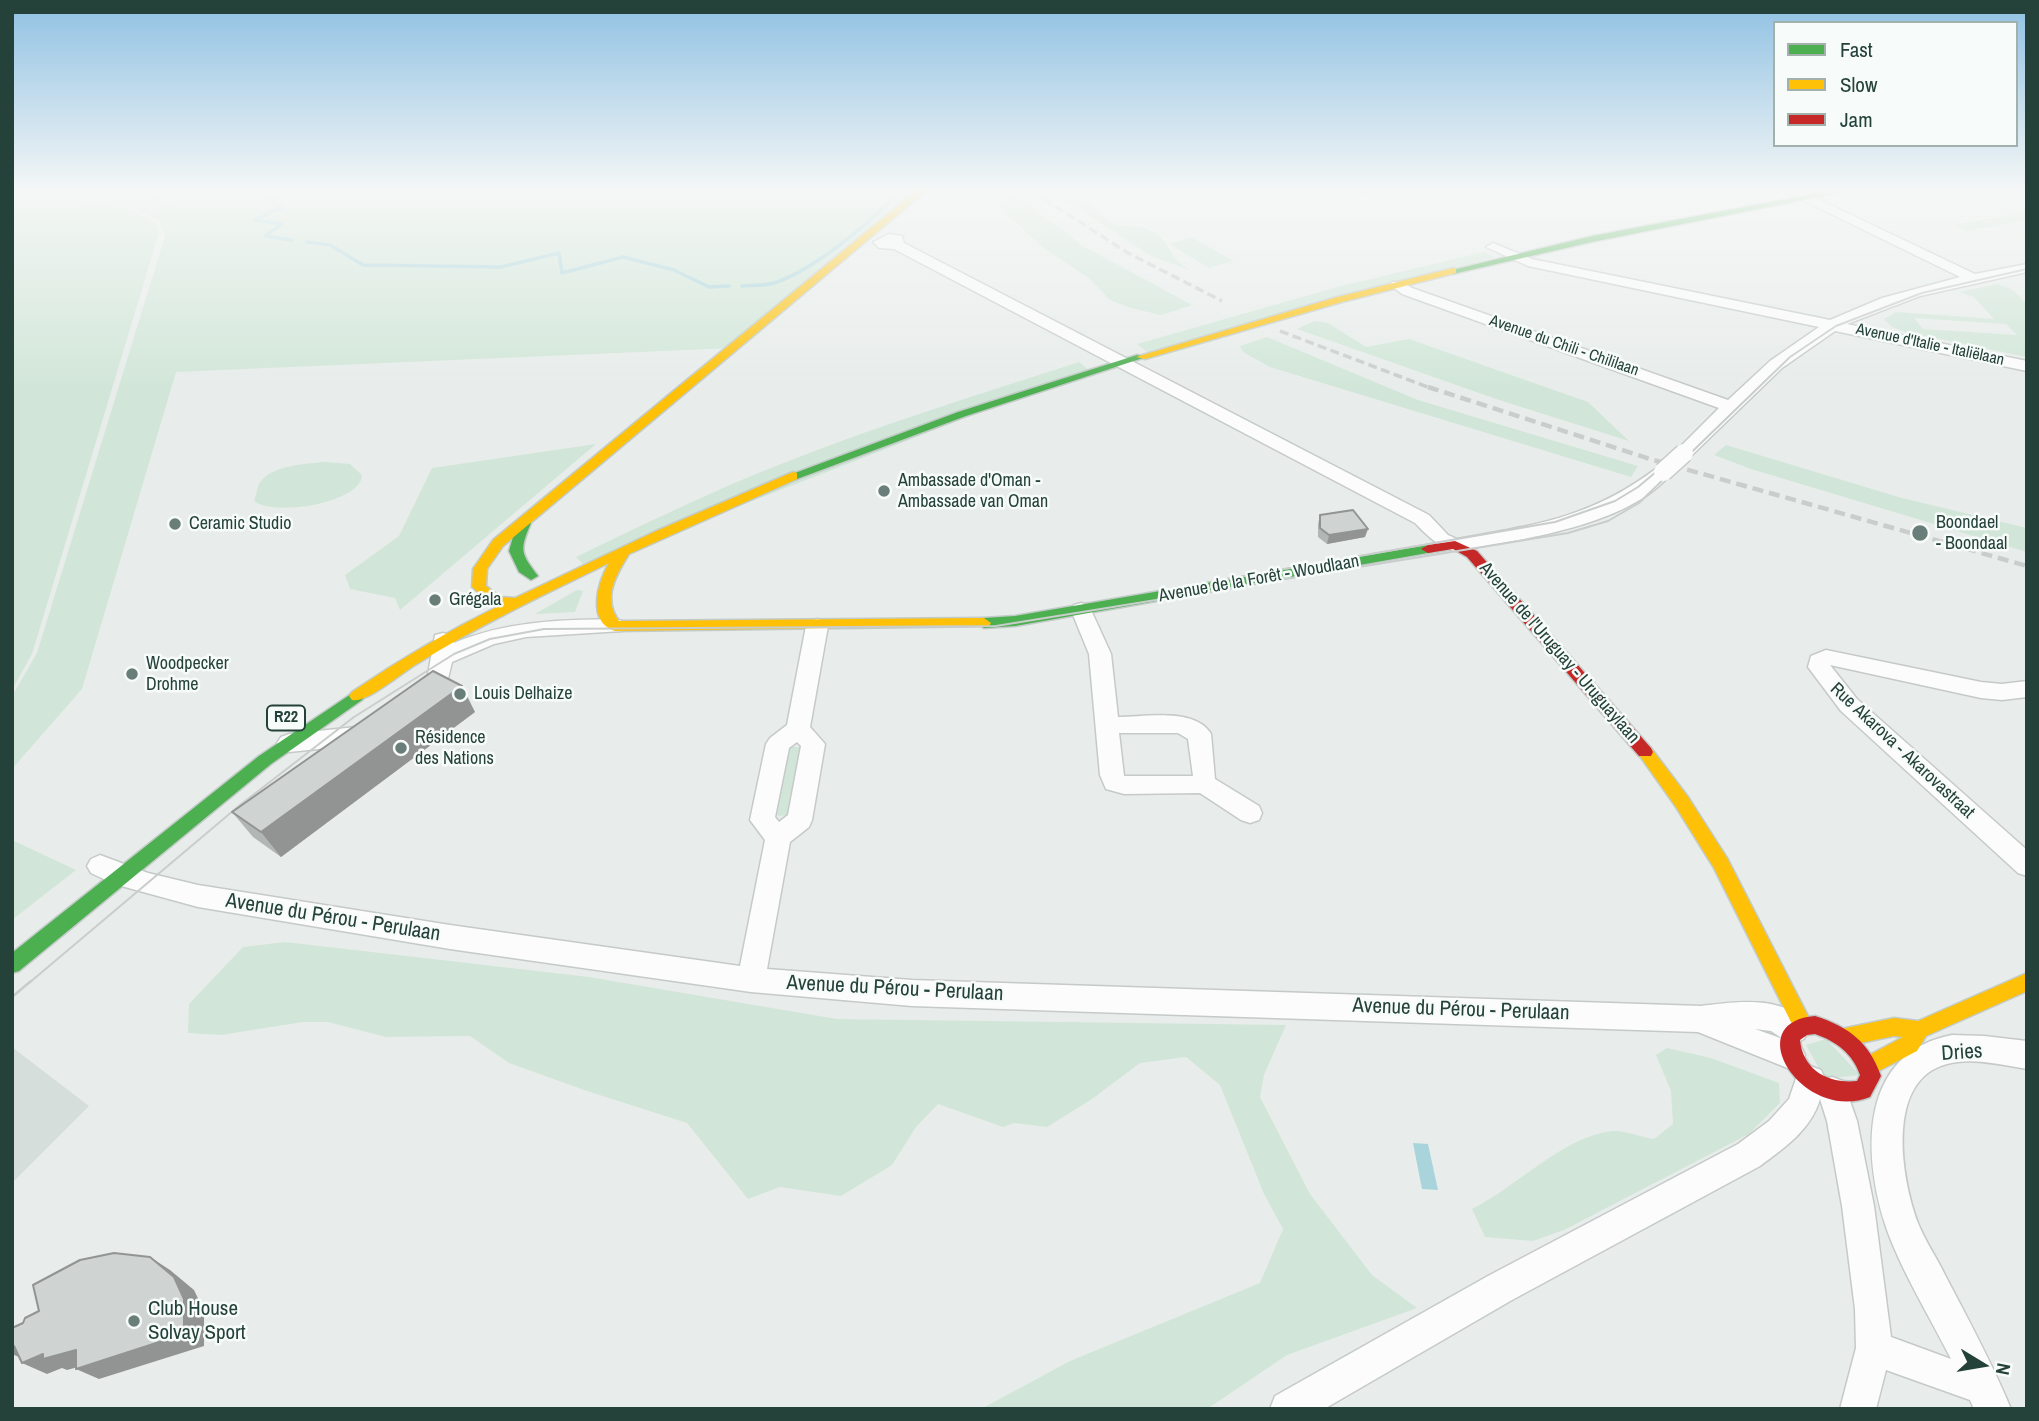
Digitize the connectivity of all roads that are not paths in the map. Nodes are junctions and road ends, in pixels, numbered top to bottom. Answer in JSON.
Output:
{"nodes":[{"id":1,"x":844,"y":256,"type":"edge"},
{"id":2,"x":918,"y":256,"type":"edge"},
{"id":3,"x":1455,"y":256,"type":"edge"},
{"id":4,"x":1515,"y":256,"type":"edge"},
{"id":5,"x":1927,"y":256,"type":"edge"},
{"id":6,"x":1512,"y":257,"type":"junction"},
{"id":7,"x":2027,"y":268,"type":"edge"},
{"id":8,"x":1973,"y":278,"type":"junction"},
{"id":9,"x":1397,"y":285,"type":"junction"},
{"id":10,"x":1295,"y":295,"type":"dead end"},
{"id":11,"x":1832,"y":326,"type":"junction"},
{"id":12,"x":1127,"y":344,"type":"dead end"},
{"id":13,"x":1100,"y":352,"type":"junction"},
{"id":14,"x":1078,"y":359,"type":"dead end"},
{"id":15,"x":1122,"y":363,"type":"junction"},
{"id":16,"x":2027,"y":366,"type":"edge"},
{"id":17,"x":1732,"y":407,"type":"junction"},
{"id":18,"x":524,"y":523,"type":"junction"},
{"id":19,"x":1455,"y":545,"type":"junction"},
{"id":20,"x":622,"y":554,"type":"junction"},
{"id":21,"x":536,"y":573,"type":"junction"},
{"id":22,"x":489,"y":595,"type":"junction"},
{"id":23,"x":519,"y":603,"type":"junction"},
{"id":24,"x":472,"y":604,"type":"dead end"},
{"id":25,"x":1082,"y":610,"type":"junction"},
{"id":26,"x":615,"y":626,"type":"junction"},
{"id":27,"x":817,"y":626,"type":"junction"},
{"id":28,"x":442,"y":649,"type":"junction"},
{"id":29,"x":2027,"y":689,"type":"edge"},
{"id":30,"x":402,"y":712,"type":"edge"},
{"id":31,"x":1107,"y":725,"type":"junction"},
{"id":32,"x":379,"y":727,"type":"edge"},
{"id":33,"x":797,"y":729,"type":"junction"},
{"id":34,"x":289,"y":743,"type":"junction"},
{"id":35,"x":1202,"y":782,"type":"junction"},
{"id":36,"x":1250,"y":813,"type":"dead end"},
{"id":37,"x":778,"y":837,"type":"junction"},
{"id":38,"x":2027,"y":866,"type":"edge"},
{"id":39,"x":105,"y":868,"type":"junction"},
{"id":40,"x":12,"y":965,"type":"edge"},
{"id":41,"x":751,"y":980,"type":"junction"},
{"id":42,"x":2026,"y":982,"type":"edge"},
{"id":43,"x":1919,"y":1030,"type":"junction"},
{"id":44,"x":1846,"y":1037,"type":"junction"},
{"id":45,"x":2027,"y":1055,"type":"edge"},
{"id":46,"x":1806,"y":1056,"type":"junction"},
{"id":47,"x":1870,"y":1066,"type":"junction"},
{"id":48,"x":1874,"y":1348,"type":"junction"},
{"id":49,"x":1987,"y":1396,"type":"edge"},
{"id":50,"x":1288,"y":1409,"type":"edge"},
{"id":51,"x":1858,"y":1409,"type":"edge"}],
"edges":[{"from":1,"to":18,"type":"main road"},
{"from":2,"to":13,"type":"street","name":"Avenue de l'Uruguay - Uruguaylaan"},
{"from":3,"to":10,"type":"main road"},
{"from":4,"to":6,"type":"main road"},
{"from":5,"to":8,"type":"street"},
{"from":6,"to":9,"type":"main road"},
{"from":6,"to":11,"type":"street","name":"Avenue d'Italie - Italiëlaan"},
{"from":7,"to":8,"type":"street"},
{"from":8,"to":11,"type":"street","name":"Avenue de la Forêt - Woudlaan"},
{"from":9,"to":15,"type":"main road"},
{"from":9,"to":17,"type":"street","name":"Avenue du Chili - Chililaan"},
{"from":11,"to":16,"type":"street","name":"Avenue d'Italie - Italiëlaan"},
{"from":11,"to":17,"type":"street","name":"Avenue de la Forêt - Woudlaan"},
{"from":12,"to":13,"type":"main road"},
{"from":13,"to":14,"type":"main road"},
{"from":13,"to":15,"type":"street","name":"Avenue de l'Uruguay - Uruguaylaan"},
{"from":15,"to":19,"type":"street","name":"Avenue de l'Uruguay - Uruguaylaan"},
{"from":15,"to":20,"type":"main road"},
{"from":17,"to":19,"type":"street","name":"Avenue de la Forêt - Woudlaan","bridge":true},
{"from":18,"to":21,"type":"main road"},
{"from":18,"to":22,"type":"main road"},
{"from":19,"to":25,"type":"main road","name":"Avenue de la Forêt - Woudlaan"},
{"from":19,"to":46,"type":"main road","name":"Avenue de l'Uruguay - Uruguaylaan"},
{"from":20,"to":23,"type":"main road"},
{"from":20,"to":26,"type":"main road"},
{"from":21,"to":22,"type":"main road"},
{"from":21,"to":23,"type":"main road"},
{"from":22,"to":23,"type":"main road"},
{"from":22,"to":24,"type":"main road"},
{"from":23,"to":28,"type":"main road","number":"R22"},
{"from":25,"to":27,"type":"main road","name":"Avenue de la Forêt - Woudlaan"},
{"from":25,"to":31,"type":"street"},
{"from":26,"to":27,"type":"main road","name":"Avenue de la Forêt - Woudlaan"},
{"from":26,"to":28,"type":"street","name":"Avenue de la Forêt - Woudlaan"},
{"from":27,"to":33,"type":"street"},
{"from":28,"to":30,"type":"street"},
{"from":28,"to":34,"type":"main road","number":"R22"},
{"from":29,"to":38,"type":"street","name":"Rue Akarova - Akarovastraat"},
{"from":31,"to":35,"type":"street"},
{"from":31,"to":35,"type":"street"},
{"from":32,"to":34,"type":"street"},
{"from":33,"to":37,"type":"street"},
{"from":33,"to":37,"type":"street"},
{"from":34,"to":39,"type":"main road","number":"R22"},
{"from":35,"to":36,"type":"street"},
{"from":37,"to":41,"type":"street"},
{"from":39,"to":40,"type":"main road","number":"R22"},
{"from":39,"to":41,"type":"street","name":"Avenue du Pérou - Perulaan"},
{"from":41,"to":46,"type":"street","name":"Avenue du Pérou - Perulaan"},
{"from":42,"to":43,"type":"main road"},
{"from":43,"to":44,"type":"main road"},
{"from":43,"to":47,"type":"main road"},
{"from":44,"to":46,"type":"main road"},
{"from":44,"to":47,"type":"main road"},
{"from":45,"to":49,"type":"street","name":"Dries"},
{"from":46,"to":47,"type":"main road"},
{"from":46,"to":48,"type":"street"},
{"from":46,"to":50,"type":"street"},
{"from":48,"to":49,"type":"street"},
{"from":48,"to":51,"type":"street"}]}
